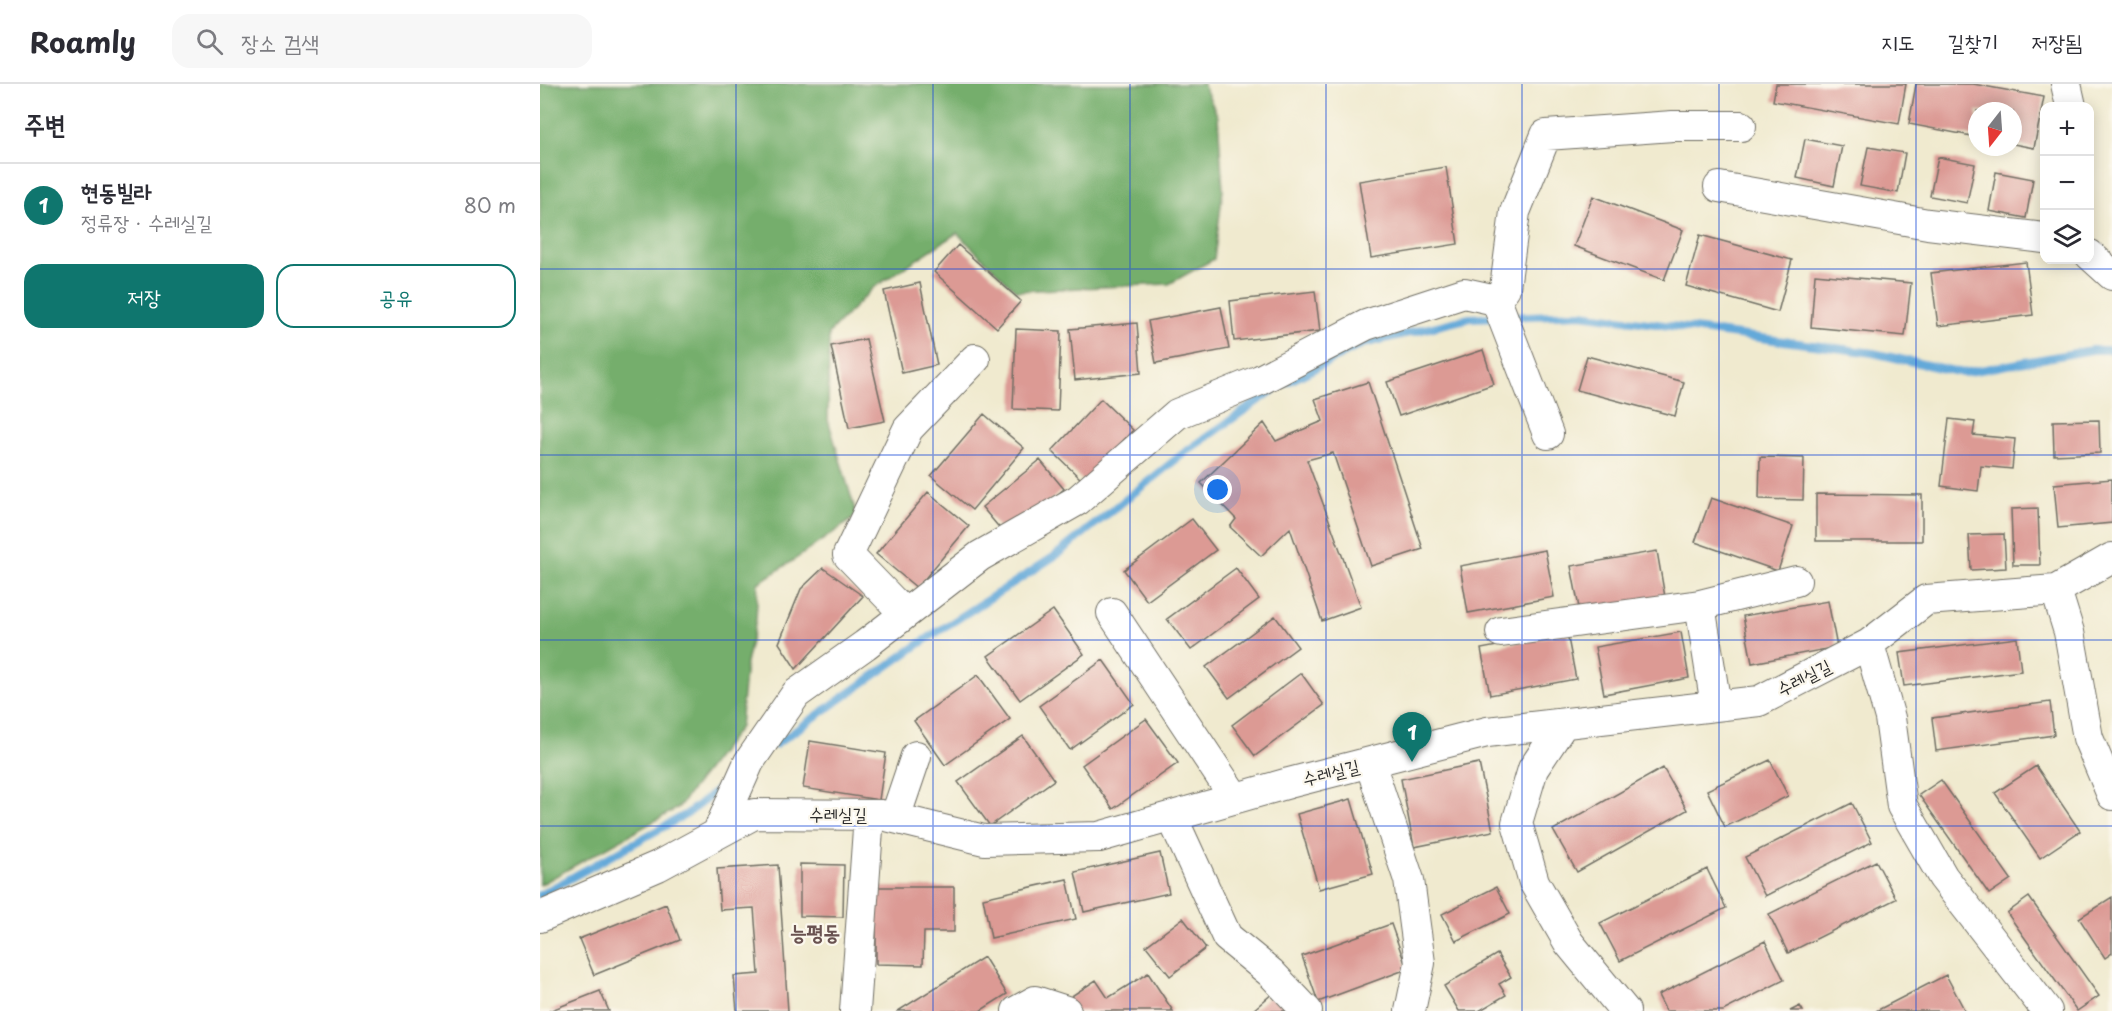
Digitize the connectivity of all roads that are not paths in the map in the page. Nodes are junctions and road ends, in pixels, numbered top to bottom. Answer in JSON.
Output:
{"nodes":[{"id":1,"x":2066,"y":84,"type":"edge"},
{"id":2,"x":2070,"y":102,"type":"edge"},
{"id":3,"x":1741,"y":126,"type":"dead end"},
{"id":4,"x":1719,"y":187,"type":"dead end"},
{"id":5,"x":2040,"y":238,"type":"edge"},
{"id":6,"x":2094,"y":259,"type":"edge"},
{"id":7,"x":2112,"y":275,"type":"edge"},
{"id":8,"x":1497,"y":301,"type":"junction"},
{"id":9,"x":975,"y":359,"type":"dead end"},
{"id":10,"x":1548,"y":434,"type":"dead end"},
{"id":11,"x":2112,"y":558,"type":"edge"},
{"id":12,"x":1796,"y":581,"type":"dead end"},
{"id":13,"x":2056,"y":590,"type":"junction"},
{"id":14,"x":1700,"y":605,"type":"junction"},
{"id":15,"x":1112,"y":613,"type":"dead end"},
{"id":16,"x":905,"y":614,"type":"junction"},
{"id":17,"x":1501,"y":632,"type":"dead end"},
{"id":18,"x":1869,"y":644,"type":"junction"},
{"id":19,"x":1716,"y":706,"type":"junction"},
{"id":20,"x":1563,"y":723,"type":"junction"},
{"id":21,"x":916,"y":756,"type":"dead end"},
{"id":22,"x":1370,"y":763,"type":"junction"},
{"id":23,"x":2112,"y":795,"type":"edge"},
{"id":24,"x":1235,"y":798,"type":"junction"},
{"id":25,"x":882,"y":817,"type":"junction"},
{"id":26,"x":1172,"y":817,"type":"junction"},
{"id":27,"x":717,"y":834,"type":"junction"},
{"id":28,"x":540,"y":917,"type":"edge"},
{"id":29,"x":855,"y":1011,"type":"edge"},
{"id":30,"x":1017,"y":1011,"type":"edge"},
{"id":31,"x":1066,"y":1011,"type":"edge"},
{"id":32,"x":1307,"y":1011,"type":"edge"},
{"id":33,"x":1410,"y":1011,"type":"edge"},
{"id":34,"x":1625,"y":1011,"type":"edge"},
{"id":35,"x":2047,"y":1011,"type":"edge"}],
"edges":[{"from":1,"to":2,"type":"street"},
{"from":3,"to":8,"type":"street"},
{"from":4,"to":5,"type":"street"},
{"from":6,"to":7,"type":"street"},
{"from":8,"to":10,"type":"street"},
{"from":8,"to":16,"type":"street"},
{"from":9,"to":16,"type":"street"},
{"from":11,"to":13,"type":"street","name":"수레실길"},
{"from":12,"to":14,"type":"street"},
{"from":13,"to":18,"type":"street","name":"수레실길"},
{"from":13,"to":23,"type":"street"},
{"from":14,"to":17,"type":"street"},
{"from":14,"to":19,"type":"street"},
{"from":15,"to":24,"type":"street"},
{"from":16,"to":27,"type":"street"},
{"from":18,"to":19,"type":"street","name":"수레실길"},
{"from":18,"to":35,"type":"street"},
{"from":19,"to":20,"type":"street","name":"수레실길"},
{"from":20,"to":22,"type":"street","name":"수레실길"},
{"from":20,"to":34,"type":"street"},
{"from":21,"to":25,"type":"street"},
{"from":22,"to":24,"type":"street","name":"수레실길"},
{"from":22,"to":33,"type":"street"},
{"from":24,"to":26,"type":"street","name":"수레실길"},
{"from":25,"to":26,"type":"street","name":"수레실길"},
{"from":25,"to":27,"type":"street","name":"수레실길"},
{"from":25,"to":29,"type":"street"},
{"from":26,"to":32,"type":"street"},
{"from":27,"to":28,"type":"street","name":"수레실길"},
{"from":30,"to":31,"type":"street"}]}
